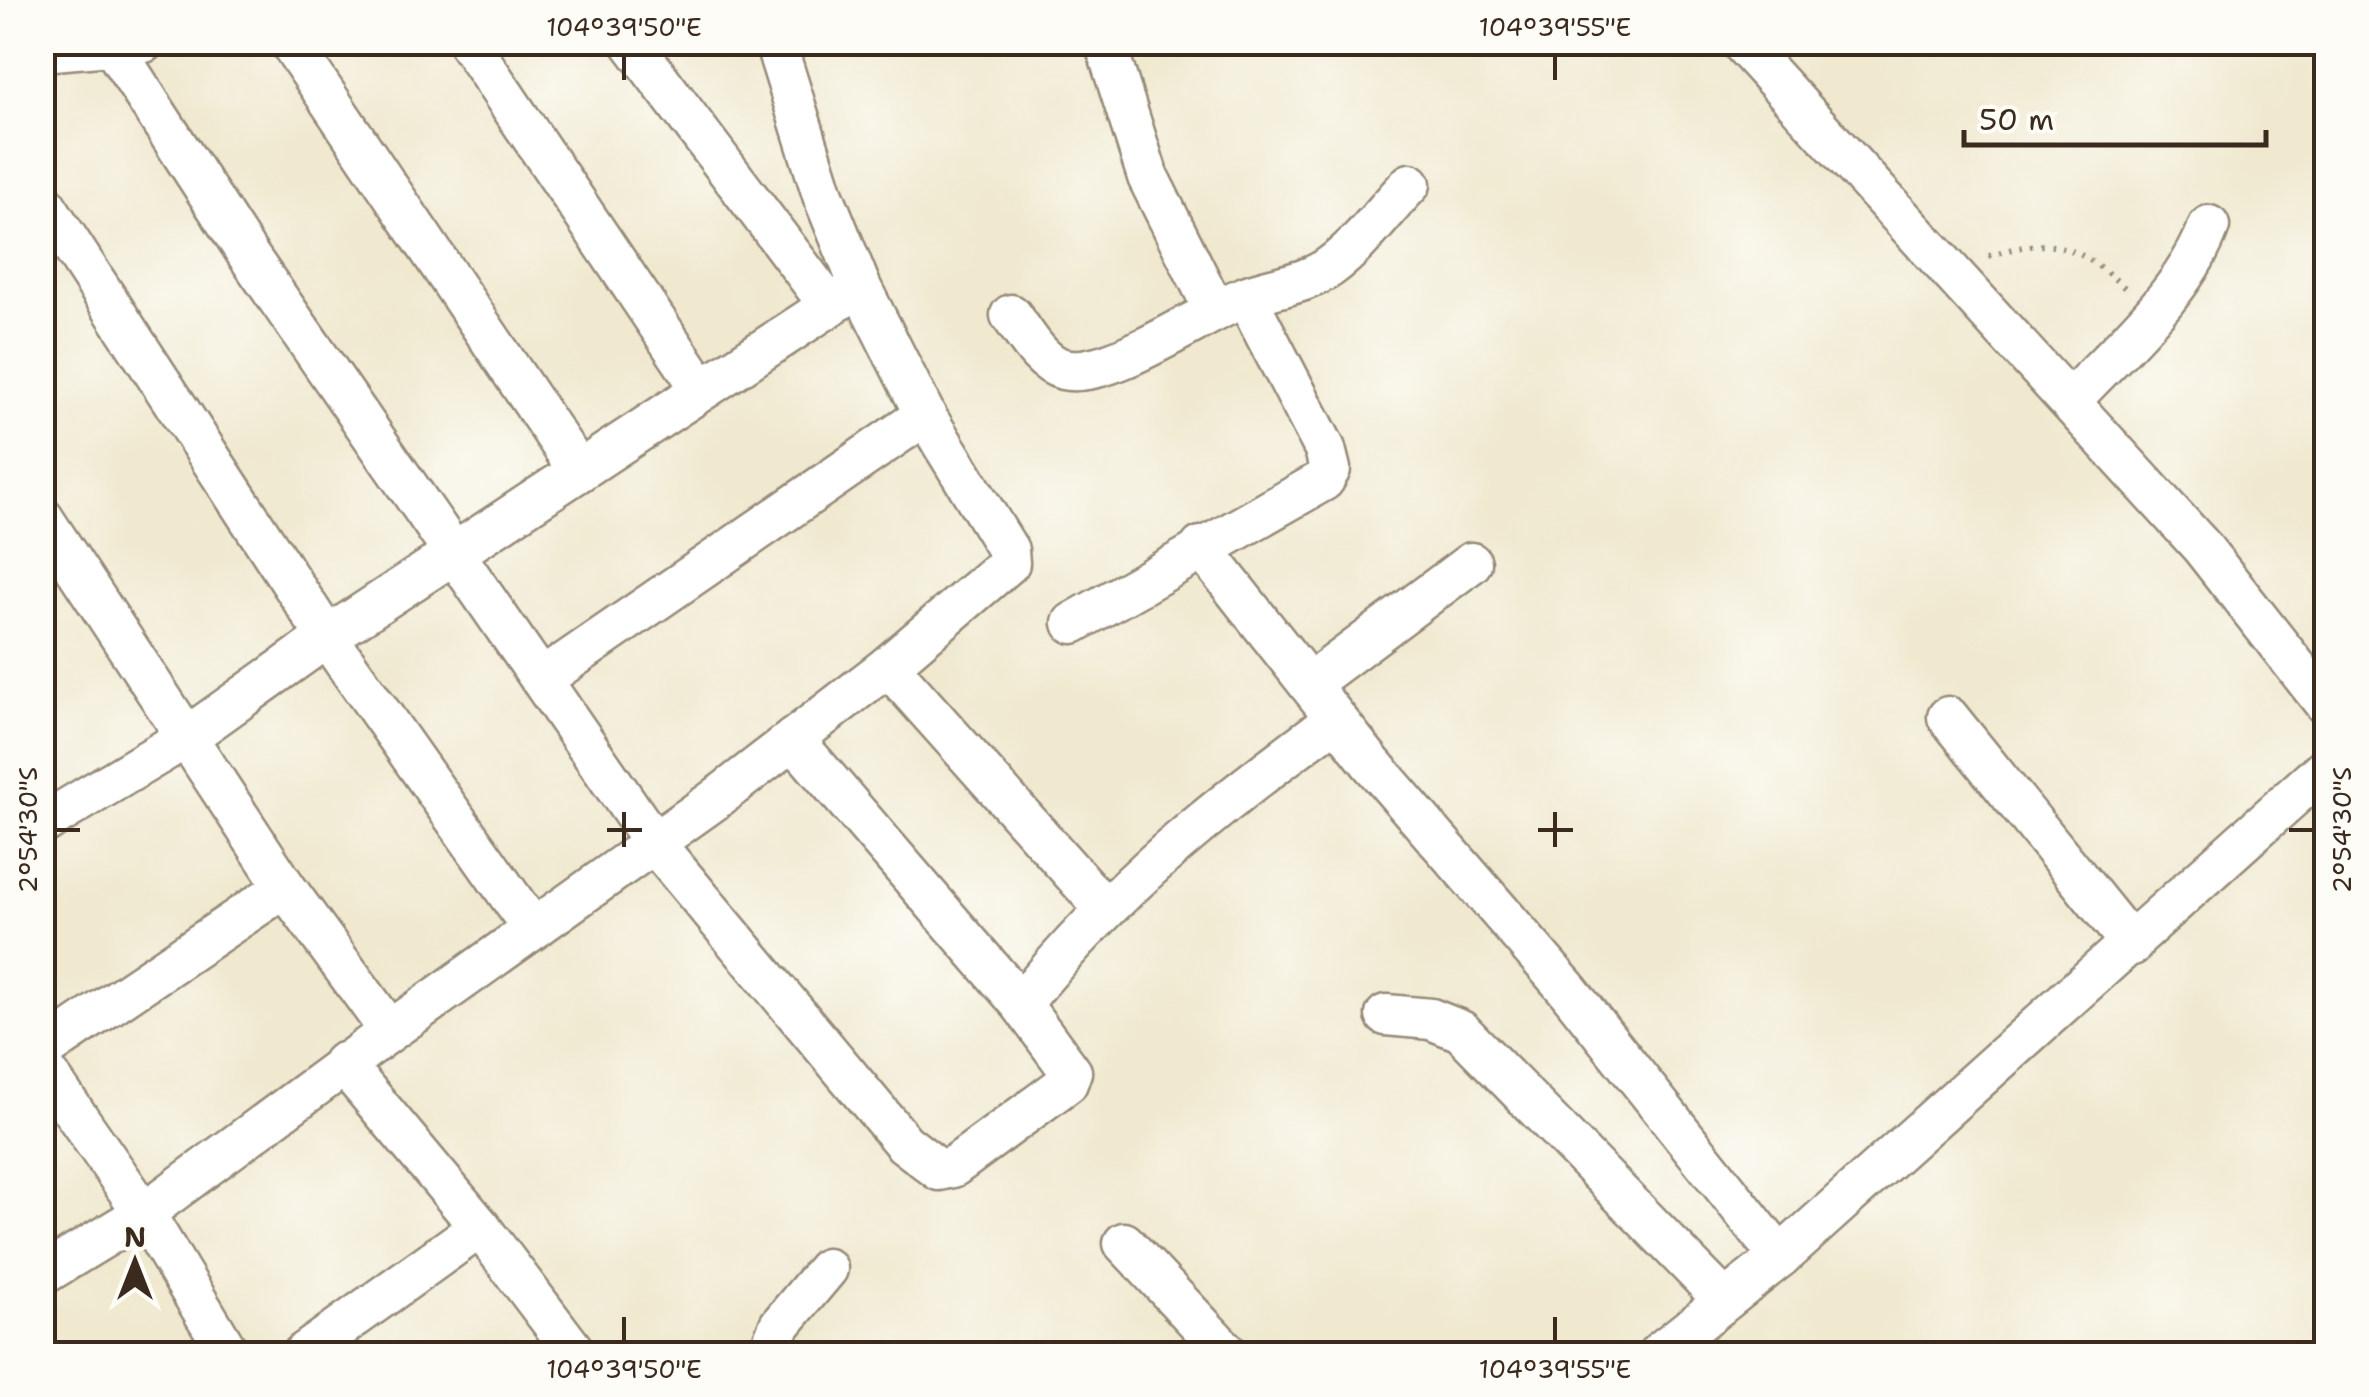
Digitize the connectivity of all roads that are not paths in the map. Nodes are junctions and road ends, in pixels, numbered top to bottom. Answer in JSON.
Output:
{"nodes":[{"id":1,"x":290,"y":42,"type":"edge"},
{"id":2,"x":468,"y":42,"type":"edge"},
{"id":3,"x":631,"y":42,"type":"edge"},
{"id":4,"x":774,"y":42,"type":"edge"},
{"id":5,"x":1104,"y":42,"type":"edge"},
{"id":6,"x":1742,"y":42,"type":"edge"},
{"id":7,"x":121,"y":44,"type":"edge"},
{"id":8,"x":42,"y":51,"type":"edge"},
{"id":9,"x":1410,"y":184,"type":"dead end"},
{"id":10,"x":42,"y":200,"type":"edge"},
{"id":11,"x":2210,"y":226,"type":"dead end"},
{"id":12,"x":845,"y":296,"type":"junction"},
{"id":13,"x":1230,"y":304,"type":"junction"},
{"id":14,"x":1011,"y":315,"type":"dead end"},
{"id":15,"x":701,"y":388,"type":"junction"},
{"id":16,"x":2071,"y":400,"type":"junction"},
{"id":17,"x":924,"y":415,"type":"junction"},
{"id":18,"x":579,"y":471,"type":"junction"},
{"id":19,"x":42,"y":517,"type":"edge"},
{"id":20,"x":1201,"y":547,"type":"junction"},
{"id":21,"x":456,"y":554,"type":"junction"},
{"id":22,"x":1472,"y":563,"type":"dead end"},
{"id":23,"x":1073,"y":623,"type":"dead end"},
{"id":24,"x":327,"y":637,"type":"junction"},
{"id":25,"x":888,"y":666,"type":"junction"},
{"id":26,"x":542,"y":679,"type":"junction"},
{"id":27,"x":1308,"y":684,"type":"junction"},
{"id":28,"x":2326,"y":706,"type":"edge"},
{"id":29,"x":1948,"y":717,"type":"dead end"},
{"id":30,"x":1336,"y":719,"type":"junction"},
{"id":31,"x":187,"y":737,"type":"junction"},
{"id":32,"x":793,"y":739,"type":"junction"},
{"id":33,"x":2326,"y":767,"type":"edge"},
{"id":34,"x":42,"y":824,"type":"edge"},
{"id":35,"x":654,"y":843,"type":"junction"},
{"id":36,"x":285,"y":887,"type":"junction"},
{"id":37,"x":1105,"y":909,"type":"junction"},
{"id":38,"x":533,"y":929,"type":"junction"},
{"id":39,"x":2132,"y":945,"type":"junction"},
{"id":40,"x":1021,"y":1004,"type":"junction"},
{"id":41,"x":1386,"y":1015,"type":"dead end"},
{"id":42,"x":390,"y":1031,"type":"junction"},
{"id":43,"x":42,"y":1052,"type":"edge"},
{"id":44,"x":343,"y":1063,"type":"junction"},
{"id":45,"x":42,"y":1066,"type":"edge"},
{"id":46,"x":144,"y":1213,"type":"junction"},
{"id":47,"x":480,"y":1227,"type":"junction"},
{"id":48,"x":1124,"y":1243,"type":"dead end"},
{"id":49,"x":1780,"y":1257,"type":"junction"},
{"id":50,"x":827,"y":1269,"type":"dead end"},
{"id":51,"x":42,"y":1275,"type":"edge"},
{"id":52,"x":1724,"y":1300,"type":"junction"},
{"id":53,"x":563,"y":1350,"type":"edge"},
{"id":54,"x":230,"y":1354,"type":"edge"},
{"id":55,"x":303,"y":1354,"type":"edge"},
{"id":56,"x":768,"y":1354,"type":"edge"},
{"id":57,"x":1228,"y":1354,"type":"edge"},
{"id":58,"x":1658,"y":1354,"type":"edge"}],
"edges":[{"from":1,"to":18,"type":"street"},
{"from":2,"to":15,"type":"street"},
{"from":3,"to":12,"type":"street"},
{"from":4,"to":12,"type":"street"},
{"from":5,"to":13,"type":"street"},
{"from":6,"to":16,"type":"street"},
{"from":7,"to":8,"type":"street"},
{"from":7,"to":21,"type":"street"},
{"from":9,"to":13,"type":"street"},
{"from":10,"to":24,"type":"street"},
{"from":11,"to":16,"type":"street"},
{"from":12,"to":15,"type":"street"},
{"from":12,"to":17,"type":"street"},
{"from":13,"to":14,"type":"street"},
{"from":13,"to":20,"type":"street"},
{"from":15,"to":18,"type":"street"},
{"from":16,"to":28,"type":"street"},
{"from":17,"to":25,"type":"street"},
{"from":17,"to":26,"type":"street"},
{"from":18,"to":21,"type":"street"},
{"from":19,"to":31,"type":"street"},
{"from":20,"to":23,"type":"street"},
{"from":20,"to":27,"type":"street"},
{"from":21,"to":24,"type":"street"},
{"from":21,"to":26,"type":"street"},
{"from":22,"to":27,"type":"street"},
{"from":24,"to":31,"type":"street"},
{"from":24,"to":38,"type":"street"},
{"from":25,"to":32,"type":"street"},
{"from":25,"to":37,"type":"street"},
{"from":26,"to":35,"type":"street"},
{"from":27,"to":30,"type":"street"},
{"from":29,"to":39,"type":"street"},
{"from":30,"to":37,"type":"street"},
{"from":30,"to":49,"type":"street"},
{"from":31,"to":34,"type":"street"},
{"from":31,"to":36,"type":"street"},
{"from":32,"to":35,"type":"street"},
{"from":32,"to":40,"type":"street"},
{"from":33,"to":39,"type":"street"},
{"from":35,"to":38,"type":"street"},
{"from":35,"to":40,"type":"street"},
{"from":36,"to":42,"type":"street"},
{"from":36,"to":43,"type":"street"},
{"from":37,"to":40,"type":"street"},
{"from":38,"to":42,"type":"street"},
{"from":39,"to":49,"type":"street"},
{"from":41,"to":52,"type":"street"},
{"from":42,"to":44,"type":"street"},
{"from":44,"to":46,"type":"street"},
{"from":44,"to":47,"type":"street"},
{"from":45,"to":46,"type":"street"},
{"from":46,"to":51,"type":"street"},
{"from":46,"to":54,"type":"street"},
{"from":47,"to":53,"type":"street"},
{"from":47,"to":55,"type":"street"},
{"from":48,"to":57,"type":"street"},
{"from":49,"to":52,"type":"street"},
{"from":50,"to":56,"type":"street"},
{"from":52,"to":58,"type":"street"}]}
